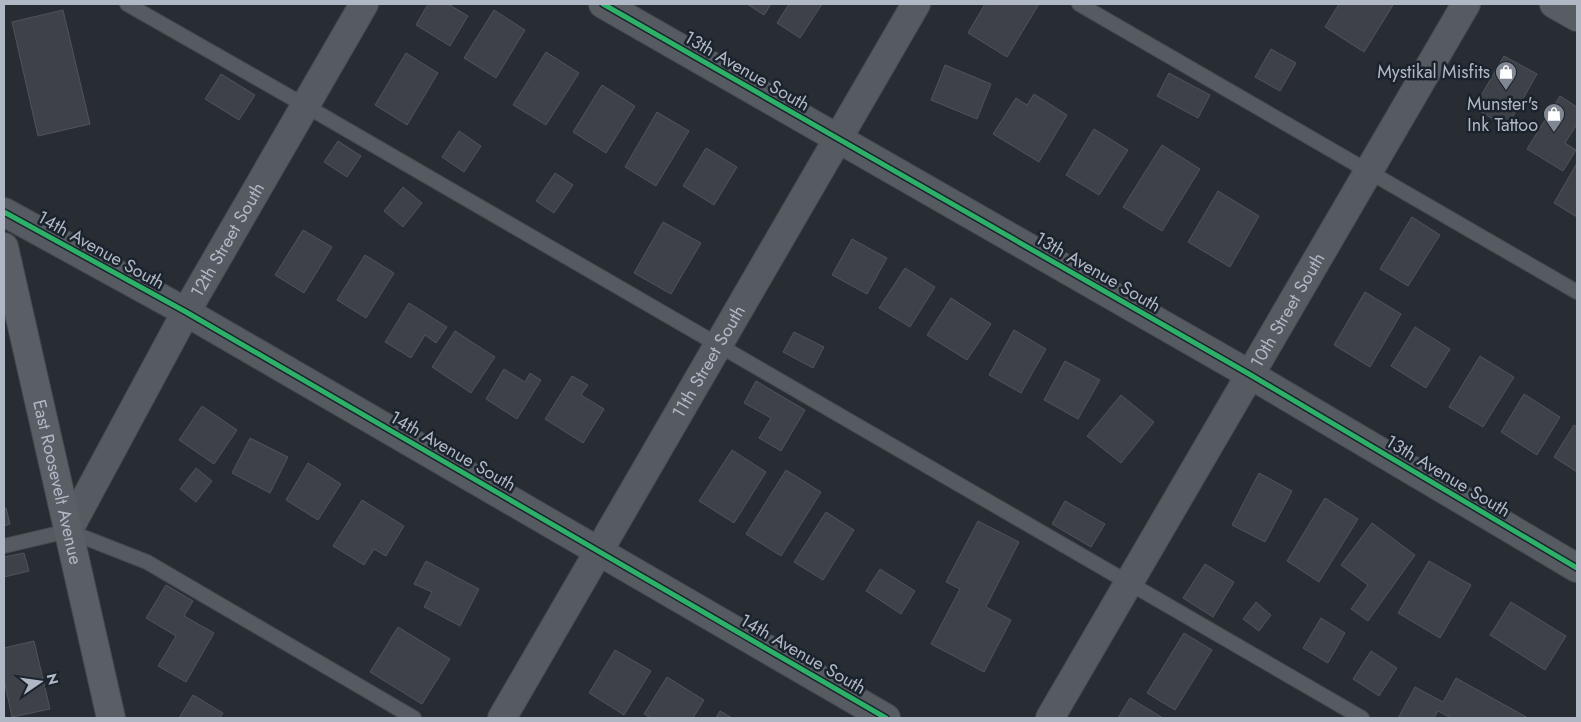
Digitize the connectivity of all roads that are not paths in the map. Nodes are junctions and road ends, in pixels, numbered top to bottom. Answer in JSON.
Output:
{"nodes":[{"id":1,"x":127,"y":4,"type":"edge"},
{"id":2,"x":364,"y":4,"type":"edge"},
{"id":3,"x":603,"y":4,"type":"edge"},
{"id":4,"x":916,"y":4,"type":"edge"},
{"id":5,"x":1079,"y":4,"type":"edge"},
{"id":6,"x":1466,"y":4,"type":"edge"},
{"id":7,"x":1554,"y":4,"type":"edge"},
{"id":8,"x":1577,"y":17,"type":"edge"},
{"id":9,"x":306,"y":106,"type":"junction"},
{"id":10,"x":838,"y":139,"type":"junction"},
{"id":11,"x":1368,"y":170,"type":"junction"},
{"id":12,"x":4,"y":212,"type":"edge"},
{"id":13,"x":4,"y":246,"type":"edge"},
{"id":14,"x":1577,"y":292,"type":"edge"},
{"id":15,"x":9,"y":298,"type":"edge"},
{"id":16,"x":186,"y":312,"type":"junction"},
{"id":17,"x":718,"y":345,"type":"junction"},
{"id":18,"x":1249,"y":374,"type":"junction"},
{"id":19,"x":68,"y":531,"type":"junction"},
{"id":20,"x":4,"y":546,"type":"edge"},
{"id":21,"x":598,"y":551,"type":"junction"},
{"id":22,"x":1577,"y":568,"type":"edge"},
{"id":23,"x":1128,"y":583,"type":"junction"},
{"id":24,"x":110,"y":718,"type":"edge"},
{"id":25,"x":414,"y":718,"type":"edge"},
{"id":26,"x":502,"y":718,"type":"edge"},
{"id":27,"x":886,"y":718,"type":"edge"},
{"id":28,"x":1050,"y":718,"type":"edge"},
{"id":29,"x":1362,"y":718,"type":"edge"}],
"edges":[{"from":1,"to":9,"type":"lane"},
{"from":2,"to":9,"type":"street","name":"12th Street South"},
{"from":3,"to":10,"type":"street","name":"13th Avenue South"},
{"from":4,"to":10,"type":"street","name":"11th Street South"},
{"from":5,"to":11,"type":"lane"},
{"from":6,"to":11,"type":"street","name":"10th Street South"},
{"from":7,"to":8,"type":"main road"},
{"from":9,"to":16,"type":"street","name":"12th Street South"},
{"from":9,"to":17,"type":"lane"},
{"from":10,"to":17,"type":"street","name":"11th Street South"},
{"from":10,"to":18,"type":"street","name":"13th Avenue South"},
{"from":11,"to":14,"type":"lane"},
{"from":11,"to":18,"type":"street","name":"10th Street South"},
{"from":12,"to":16,"type":"street","name":"14th Avenue South"},
{"from":13,"to":15,"type":"street","name":"East Roosevelt Avenue"},
{"from":15,"to":19,"type":"street","name":"East Roosevelt Avenue"},
{"from":16,"to":19,"type":"street","name":"12th Street South"},
{"from":16,"to":21,"type":"street","name":"14th Avenue South"},
{"from":17,"to":21,"type":"street","name":"11th Street South"},
{"from":17,"to":23,"type":"lane"},
{"from":18,"to":22,"type":"street","name":"13th Avenue South"},
{"from":18,"to":23,"type":"street","name":"10th Street South"},
{"from":19,"to":20,"type":"lane"},
{"from":19,"to":24,"type":"street","name":"East Roosevelt Avenue"},
{"from":19,"to":25,"type":"lane"},
{"from":21,"to":26,"type":"street","name":"11th Street South"},
{"from":21,"to":27,"type":"street","name":"14th Avenue South"},
{"from":23,"to":28,"type":"street","name":"10th Street South"},
{"from":23,"to":29,"type":"lane"}]}
